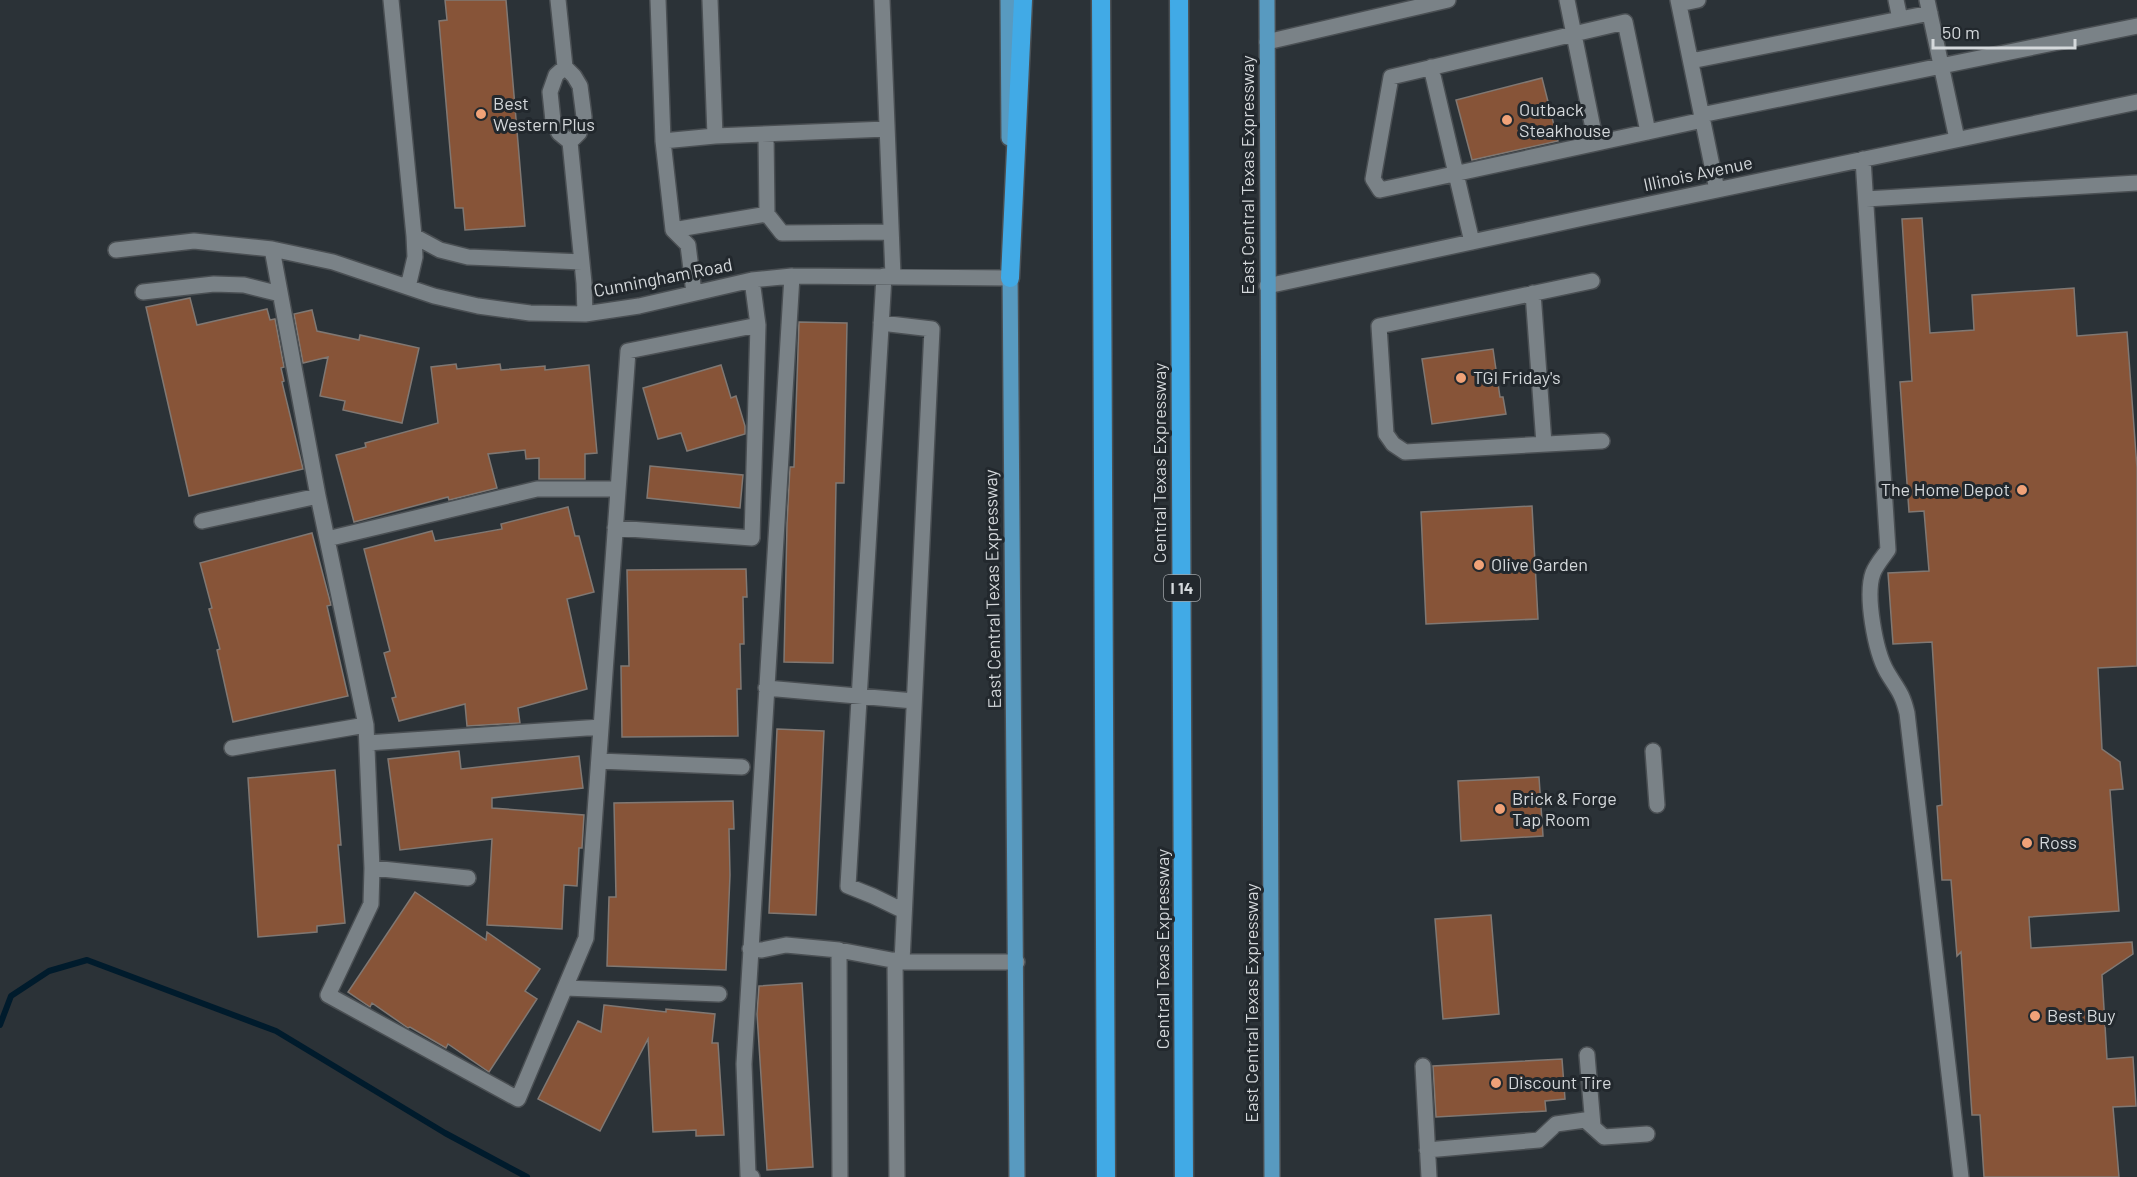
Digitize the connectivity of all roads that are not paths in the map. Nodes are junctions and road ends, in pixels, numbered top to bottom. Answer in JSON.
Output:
{"nodes":[{"id":1,"x":391,"y":0,"type":"edge"},
{"id":2,"x":558,"y":0,"type":"edge"},
{"id":3,"x":658,"y":0,"type":"edge"},
{"id":4,"x":710,"y":0,"type":"edge"},
{"id":5,"x":882,"y":0,"type":"edge"},
{"id":6,"x":1008,"y":0,"type":"edge"},
{"id":7,"x":1023,"y":0,"type":"edge"},
{"id":8,"x":1101,"y":0,"type":"edge"},
{"id":9,"x":1179,"y":0,"type":"edge"},
{"id":10,"x":1267,"y":0,"type":"edge"},
{"id":11,"x":1448,"y":0,"type":"edge"},
{"id":12,"x":1567,"y":0,"type":"edge"},
{"id":13,"x":1698,"y":0,"type":"edge"},
{"id":14,"x":1896,"y":0,"type":"edge"},
{"id":15,"x":1678,"y":2,"type":"edge"},
{"id":16,"x":1929,"y":7,"type":"edge"},
{"id":17,"x":1900,"y":19,"type":"junction"},
{"id":18,"x":2137,"y":26,"type":"edge"},
{"id":19,"x":1574,"y":34,"type":"junction"},
{"id":20,"x":1267,"y":42,"type":"junction"},
{"id":21,"x":1690,"y":61,"type":"junction"},
{"id":22,"x":1942,"y":66,"type":"junction"},
{"id":23,"x":565,"y":67,"type":"junction"},
{"id":24,"x":1431,"y":67,"type":"junction"},
{"id":25,"x":2137,"y":102,"type":"edge"},
{"id":26,"x":1702,"y":118,"type":"junction"},
{"id":27,"x":886,"y":129,"type":"junction"},
{"id":28,"x":1648,"y":132,"type":"junction"},
{"id":29,"x":766,"y":134,"type":"junction"},
{"id":30,"x":715,"y":136,"type":"junction"},
{"id":31,"x":1957,"y":139,"type":"junction"},
{"id":32,"x":663,"y":141,"type":"junction"},
{"id":33,"x":570,"y":142,"type":"junction"},
{"id":34,"x":1596,"y":143,"type":"junction"},
{"id":35,"x":1863,"y":159,"type":"junction"},
{"id":36,"x":1455,"y":174,"type":"junction"},
{"id":37,"x":2137,"y":183,"type":"edge"},
{"id":38,"x":1717,"y":190,"type":"junction"},
{"id":39,"x":1866,"y":199,"type":"junction"},
{"id":40,"x":767,"y":214,"type":"junction"},
{"id":41,"x":673,"y":230,"type":"junction"},
{"id":42,"x":890,"y":232,"type":"junction"},
{"id":43,"x":414,"y":236,"type":"junction"},
{"id":44,"x":1472,"y":242,"type":"junction"},
{"id":45,"x":272,"y":249,"type":"junction"},
{"id":46,"x":116,"y":250,"type":"dead end"},
{"id":47,"x":582,"y":262,"type":"junction"},
{"id":48,"x":792,"y":276,"type":"junction"},
{"id":49,"x":888,"y":276,"type":"junction"},
{"id":50,"x":1010,"y":278,"type":"junction"},
{"id":51,"x":752,"y":280,"type":"junction"},
{"id":52,"x":1592,"y":281,"type":"dead end"},
{"id":53,"x":1267,"y":286,"type":"junction"},
{"id":54,"x":408,"y":287,"type":"junction"},
{"id":55,"x":143,"y":292,"type":"dead end"},
{"id":56,"x":694,"y":293,"type":"junction"},
{"id":57,"x":1533,"y":293,"type":"junction"},
{"id":58,"x":280,"y":294,"type":"junction"},
{"id":59,"x":585,"y":314,"type":"junction"},
{"id":60,"x":881,"y":323,"type":"junction"},
{"id":61,"x":758,"y":325,"type":"junction"},
{"id":62,"x":1602,"y":441,"type":"dead end"},
{"id":63,"x":1544,"y":444,"type":"junction"},
{"id":64,"x":618,"y":489,"type":"junction"},
{"id":65,"x":318,"y":496,"type":"junction"},
{"id":66,"x":202,"y":521,"type":"dead end"},
{"id":67,"x":615,"y":528,"type":"junction"},
{"id":68,"x":327,"y":538,"type":"junction"},
{"id":69,"x":766,"y":688,"type":"junction"},
{"id":70,"x":860,"y":696,"type":"junction"},
{"id":71,"x":914,"y":701,"type":"junction"},
{"id":72,"x":366,"y":725,"type":"junction"},
{"id":73,"x":601,"y":727,"type":"junction"},
{"id":74,"x":367,"y":742,"type":"junction"},
{"id":75,"x":232,"y":748,"type":"dead end"},
{"id":76,"x":1653,"y":751,"type":"dead end"},
{"id":77,"x":598,"y":761,"type":"junction"},
{"id":78,"x":742,"y":767,"type":"dead end"},
{"id":79,"x":1657,"y":805,"type":"dead end"},
{"id":80,"x":372,"y":868,"type":"junction"},
{"id":81,"x":468,"y":878,"type":"dead end"},
{"id":82,"x":904,"y":911,"type":"junction"},
{"id":83,"x":750,"y":949,"type":"junction"},
{"id":84,"x":839,"y":950,"type":"junction"},
{"id":85,"x":898,"y":961,"type":"junction"},
{"id":86,"x":1017,"y":962,"type":"junction"},
{"id":87,"x":565,"y":988,"type":"junction"},
{"id":88,"x":719,"y":994,"type":"dead end"},
{"id":89,"x":1587,"y":1055,"type":"dead end"},
{"id":90,"x":1423,"y":1066,"type":"dead end"},
{"id":91,"x":1593,"y":1126,"type":"junction"},
{"id":92,"x":1647,"y":1134,"type":"dead end"},
{"id":93,"x":1427,"y":1150,"type":"junction"},
{"id":94,"x":752,"y":1177,"type":"edge"},
{"id":95,"x":840,"y":1177,"type":"edge"},
{"id":96,"x":897,"y":1177,"type":"edge"},
{"id":97,"x":1017,"y":1177,"type":"edge"},
{"id":98,"x":1106,"y":1177,"type":"edge"},
{"id":99,"x":1184,"y":1177,"type":"edge"},
{"id":100,"x":1272,"y":1177,"type":"edge"},
{"id":101,"x":1429,"y":1177,"type":"edge"},
{"id":102,"x":1961,"y":1177,"type":"edge"}],
"edges":[{"from":1,"to":43,"type":"street"},
{"from":2,"to":23,"type":"street"},
{"from":3,"to":32,"type":"street"},
{"from":4,"to":30,"type":"street"},
{"from":5,"to":27,"type":"street"},
{"from":6,"to":50,"type":"main road","name":"East Central Texas Expressway"},
{"from":7,"to":50,"type":"highway"},
{"from":8,"to":98,"type":"highway"},
{"from":9,"to":99,"type":"highway","name":"Central Texas Expressway","number":"I 14"},
{"from":10,"to":20,"type":"main road","name":"East Central Texas Expressway"},
{"from":11,"to":20,"type":"street"},
{"from":12,"to":19,"type":"street"},
{"from":13,"to":15,"type":"street"},
{"from":14,"to":17,"type":"street"},
{"from":15,"to":21,"type":"street"},
{"from":16,"to":17,"type":"street"},
{"from":16,"to":22,"type":"street"},
{"from":17,"to":21,"type":"street"},
{"from":18,"to":22,"type":"street"},
{"from":19,"to":24,"type":"street"},
{"from":19,"to":28,"type":"street"},
{"from":19,"to":34,"type":"street"},
{"from":20,"to":53,"type":"main road","name":"East Central Texas Expressway"},
{"from":21,"to":26,"type":"street"},
{"from":22,"to":26,"type":"street"},
{"from":22,"to":31,"type":"street"},
{"from":23,"to":33,"type":"street"},
{"from":23,"to":33,"type":"street"},
{"from":24,"to":36,"type":"street"},
{"from":24,"to":36,"type":"street"},
{"from":25,"to":31,"type":"street","name":"Illinois Avenue"},
{"from":26,"to":28,"type":"street"},
{"from":26,"to":38,"type":"street"},
{"from":27,"to":29,"type":"street"},
{"from":27,"to":42,"type":"street"},
{"from":28,"to":34,"type":"street"},
{"from":29,"to":30,"type":"street"},
{"from":29,"to":40,"type":"street"},
{"from":30,"to":32,"type":"street"},
{"from":31,"to":35,"type":"street","name":"Illinois Avenue"},
{"from":32,"to":41,"type":"street"},
{"from":33,"to":47,"type":"street"},
{"from":34,"to":36,"type":"street"},
{"from":35,"to":38,"type":"street","name":"Illinois Avenue"},
{"from":35,"to":39,"type":"street"},
{"from":36,"to":44,"type":"street"},
{"from":37,"to":39,"type":"street"},
{"from":38,"to":44,"type":"street","name":"Illinois Avenue"},
{"from":39,"to":102,"type":"street"},
{"from":40,"to":41,"type":"street"},
{"from":40,"to":42,"type":"street"},
{"from":41,"to":56,"type":"street"},
{"from":42,"to":49,"type":"street"},
{"from":43,"to":47,"type":"street"},
{"from":43,"to":54,"type":"street"},
{"from":44,"to":53,"type":"street","name":"Illinois Avenue"},
{"from":45,"to":46,"type":"street","name":"Cunningham Road"},
{"from":45,"to":54,"type":"street","name":"Cunningham Road"},
{"from":45,"to":58,"type":"street"},
{"from":47,"to":59,"type":"street"},
{"from":48,"to":49,"type":"street","name":"Cunningham Road"},
{"from":48,"to":51,"type":"street","name":"Cunningham Road"},
{"from":48,"to":69,"type":"street"},
{"from":49,"to":50,"type":"street","name":"Cunningham Road"},
{"from":49,"to":60,"type":"street"},
{"from":50,"to":86,"type":"main road","name":"East Central Texas Expressway"},
{"from":51,"to":56,"type":"street","name":"Cunningham Road"},
{"from":51,"to":61,"type":"street"},
{"from":52,"to":57,"type":"street"},
{"from":53,"to":100,"type":"main road","name":"East Central Texas Expressway"},
{"from":54,"to":59,"type":"street","name":"Cunningham Road"},
{"from":55,"to":58,"type":"street"},
{"from":56,"to":59,"type":"street","name":"Cunningham Road"},
{"from":57,"to":63,"type":"street"},
{"from":57,"to":63,"type":"street"},
{"from":58,"to":65,"type":"street"},
{"from":60,"to":70,"type":"street"},
{"from":60,"to":71,"type":"street"},
{"from":61,"to":64,"type":"street"},
{"from":61,"to":67,"type":"street"},
{"from":62,"to":63,"type":"street"},
{"from":64,"to":67,"type":"street"},
{"from":64,"to":68,"type":"street"},
{"from":65,"to":66,"type":"street"},
{"from":65,"to":68,"type":"street"},
{"from":67,"to":73,"type":"street"},
{"from":68,"to":72,"type":"street"},
{"from":69,"to":70,"type":"street"},
{"from":69,"to":83,"type":"street"},
{"from":70,"to":71,"type":"street"},
{"from":70,"to":82,"type":"street"},
{"from":71,"to":82,"type":"street"},
{"from":72,"to":74,"type":"street"},
{"from":72,"to":75,"type":"street"},
{"from":73,"to":74,"type":"street"},
{"from":73,"to":77,"type":"street"},
{"from":74,"to":80,"type":"street"},
{"from":76,"to":79,"type":"street"},
{"from":77,"to":78,"type":"street"},
{"from":77,"to":87,"type":"street"},
{"from":80,"to":81,"type":"street"},
{"from":80,"to":87,"type":"street"},
{"from":82,"to":85,"type":"street"},
{"from":83,"to":84,"type":"street"},
{"from":83,"to":94,"type":"street"},
{"from":84,"to":85,"type":"street"},
{"from":84,"to":95,"type":"street"},
{"from":85,"to":86,"type":"street"},
{"from":85,"to":96,"type":"street"},
{"from":86,"to":97,"type":"main road","name":"East Central Texas Expressway"},
{"from":87,"to":88,"type":"street"},
{"from":89,"to":91,"type":"street"},
{"from":90,"to":93,"type":"street"},
{"from":91,"to":92,"type":"street"},
{"from":91,"to":93,"type":"street"},
{"from":93,"to":101,"type":"street"}]}
